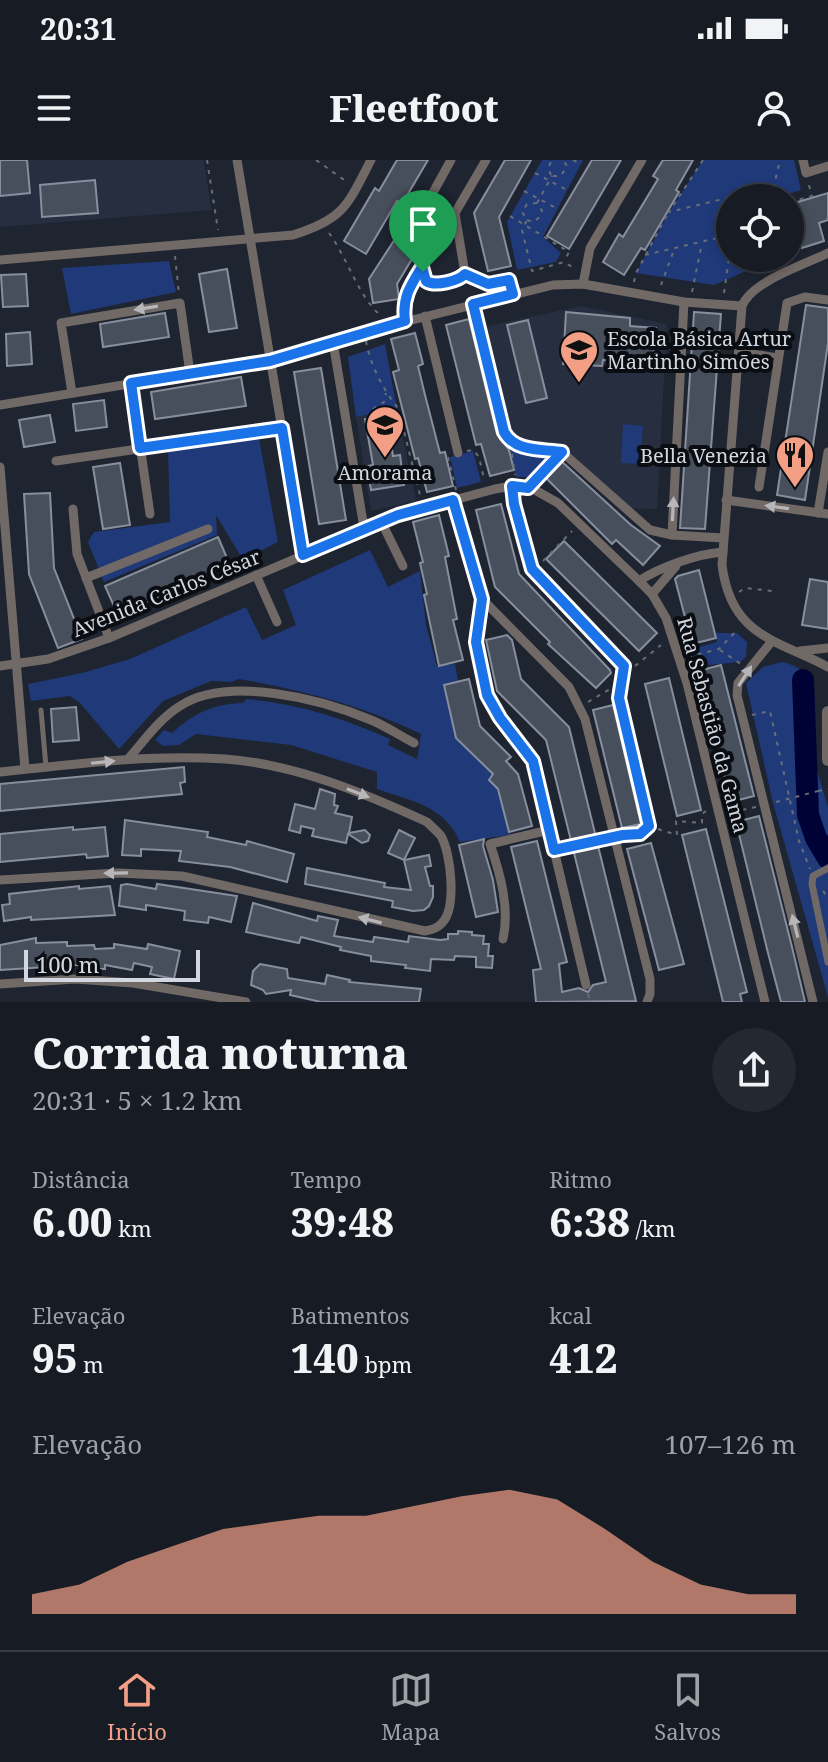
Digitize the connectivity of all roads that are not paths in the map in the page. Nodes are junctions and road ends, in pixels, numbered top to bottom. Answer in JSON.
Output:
{"nodes":[{"id":1,"x":237,"y":160,"type":"edge"},
{"id":2,"x":371,"y":160,"type":"edge"},
{"id":3,"x":451,"y":160,"type":"edge"},
{"id":4,"x":486,"y":160,"type":"edge"},
{"id":5,"x":642,"y":160,"type":"edge"},
{"id":6,"x":803,"y":160,"type":"edge"},
{"id":7,"x":828,"y":166,"type":"edge"},
{"id":8,"x":455,"y":213,"type":"junction"},
{"id":9,"x":441,"y":220,"type":"junction"},
{"id":10,"x":250,"y":240,"type":"junction"},
{"id":11,"x":828,"y":253,"type":"edge"},
{"id":12,"x":0,"y":260,"type":"edge"},
{"id":13,"x":583,"y":284,"type":"junction"},
{"id":14,"x":828,"y":300,"type":"edge"},
{"id":15,"x":684,"y":302,"type":"junction"},
{"id":16,"x":473,"y":304,"type":"junction"},
{"id":17,"x":742,"y":306,"type":"junction"},
{"id":18,"x":425,"y":316,"type":"junction"},
{"id":19,"x":333,"y":342,"type":"junction"},
{"id":20,"x":739,"y":350,"type":"junction"},
{"id":21,"x":779,"y":356,"type":"junction"},
{"id":22,"x":270,"y":361,"type":"junction"},
{"id":23,"x":190,"y":373,"type":"junction"},
{"id":24,"x":131,"y":383,"type":"junction"},
{"id":25,"x":72,"y":393,"type":"junction"},
{"id":26,"x":0,"y":405,"type":"edge"},
{"id":27,"x":282,"y":428,"type":"junction"},
{"id":28,"x":140,"y":448,"type":"junction"},
{"id":29,"x":828,"y":452,"type":"edge"},
{"id":30,"x":458,"y":453,"type":"road end"},
{"id":31,"x":56,"y":461,"type":"dead end"},
{"id":32,"x":0,"y":467,"type":"edge"},
{"id":33,"x":0,"y":474,"type":"edge"},
{"id":34,"x":514,"y":486,"type":"junction"},
{"id":35,"x":759,"y":487,"type":"dead end"},
{"id":36,"x":455,"y":500,"type":"junction"},
{"id":37,"x":726,"y":500,"type":"junction"},
{"id":38,"x":73,"y":509,"type":"dead end"},
{"id":39,"x":419,"y":509,"type":"joint"},
{"id":40,"x":823,"y":513,"type":"edge"},
{"id":41,"x":150,"y":514,"type":"dead end"},
{"id":42,"x":381,"y":521,"type":"junction"},
{"id":43,"x":364,"y":528,"type":"junction"},
{"id":44,"x":208,"y":529,"type":"dead end"},
{"id":45,"x":672,"y":535,"type":"junction"},
{"id":46,"x":723,"y":538,"type":"junction"},
{"id":47,"x":723,"y":552,"type":"junction"},
{"id":48,"x":303,"y":555,"type":"junction"},
{"id":49,"x":678,"y":564,"type":"junction"},
{"id":50,"x":403,"y":566,"type":"dead end"},
{"id":51,"x":256,"y":575,"type":"junction"},
{"id":52,"x":86,"y":578,"type":"junction"},
{"id":53,"x":639,"y":581,"type":"junction"},
{"id":54,"x":652,"y":594,"type":"junction"},
{"id":55,"x":482,"y":599,"type":"junction"},
{"id":56,"x":277,"y":622,"type":"dead end"},
{"id":57,"x":109,"y":638,"type":"junction"},
{"id":58,"x":772,"y":641,"type":"junction"},
{"id":59,"x":828,"y":648,"type":"edge"},
{"id":60,"x":796,"y":650,"type":"junction"},
{"id":61,"x":17,"y":664,"type":"junction"},
{"id":62,"x":0,"y":666,"type":"edge"},
{"id":63,"x":828,"y":667,"type":"edge"},
{"id":64,"x":41,"y":710,"type":"dead end"},
{"id":65,"x":828,"y":712,"type":"edge"},
{"id":66,"x":414,"y":743,"type":"dead end"},
{"id":67,"x":128,"y":759,"type":"junction"},
{"id":68,"x":828,"y":760,"type":"edge"},
{"id":69,"x":46,"y":767,"type":"junction"},
{"id":70,"x":25,"y":769,"type":"junction"},
{"id":71,"x":0,"y":772,"type":"edge"},
{"id":72,"x":649,"y":826,"type":"road end"},
{"id":73,"x":549,"y":830,"type":"junction"},
{"id":74,"x":825,"y":869,"type":"edge"},
{"id":75,"x":0,"y":880,"type":"edge"},
{"id":76,"x":503,"y":939,"type":"dead end"},
{"id":77,"x":828,"y":962,"type":"edge"},
{"id":78,"x":0,"y":984,"type":"edge"},
{"id":79,"x":586,"y":985,"type":"dead end"},
{"id":80,"x":246,"y":1002,"type":"edge"},
{"id":81,"x":647,"y":1002,"type":"edge"},
{"id":82,"x":765,"y":1002,"type":"edge"},
{"id":83,"x":813,"y":1002,"type":"edge"}],
"edges":[{"from":1,"to":10,"type":"street"},
{"from":2,"to":10,"type":"street"},
{"from":3,"to":9,"type":"street"},
{"from":4,"to":8,"type":"street"},
{"from":5,"to":13,"type":"street"},
{"from":6,"to":7,"type":"street"},
{"from":8,"to":9,"type":"street"},
{"from":8,"to":9,"type":"street"},
{"from":10,"to":12,"type":"street"},
{"from":10,"to":22,"type":"street"},
{"from":11,"to":17,"type":"street"},
{"from":13,"to":15,"type":"street"},
{"from":13,"to":16,"type":"street"},
{"from":14,"to":21,"type":"street"},
{"from":15,"to":17,"type":"street"},
{"from":45,"to":15,"type":"street","one_way":true},
{"from":16,"to":18,"type":"street"},
{"from":16,"to":45,"type":"street"},
{"from":17,"to":20,"type":"street"},
{"from":18,"to":19,"type":"street"},
{"from":18,"to":30,"type":"street"},
{"from":19,"to":22,"type":"street"},
{"from":19,"to":43,"type":"street"},
{"from":20,"to":21,"type":"lane"},
{"from":20,"to":37,"type":"street"},
{"from":21,"to":35,"type":"street"},
{"from":22,"to":23,"type":"street"},
{"from":22,"to":27,"type":"street"},
{"from":23,"to":24,"type":"street"},
{"from":23,"to":25,"type":"street","one_way":true},
{"from":24,"to":25,"type":"street"},
{"from":24,"to":28,"type":"street"},
{"from":25,"to":26,"type":"street"},
{"from":27,"to":28,"type":"street"},
{"from":27,"to":48,"type":"street"},
{"from":28,"to":31,"type":"street"},
{"from":28,"to":41,"type":"street"},
{"from":29,"to":40,"type":"street"},
{"from":32,"to":33,"type":"street"},
{"from":33,"to":61,"type":"street"},
{"from":34,"to":36,"type":"street","name":"Rua Sebastião da Gama"},
{"from":34,"to":53,"type":"street","name":"Rua Sebastião da Gama"},
{"from":34,"to":72,"type":"street"},
{"from":36,"to":39,"type":"street","name":"Rua Sebastião da Gama"},
{"from":36,"to":55,"type":"street"},
{"from":40,"to":37,"type":"street","one_way":true},
{"from":37,"to":46,"type":"street"},
{"from":38,"to":52,"type":"street"},
{"from":39,"to":42,"type":"street","name":"Avenida Carlos César"},
{"from":42,"to":43,"type":"street","name":"Avenida Carlos César"},
{"from":42,"to":50,"type":"street"},
{"from":43,"to":48,"type":"street","name":"Avenida Carlos César"},
{"from":44,"to":52,"type":"street"},
{"from":45,"to":46,"type":"street"},
{"from":46,"to":47,"type":"street"},
{"from":47,"to":49,"type":"street"},
{"from":47,"to":58,"type":"street"},
{"from":48,"to":51,"type":"street","name":"Avenida Carlos César"},
{"from":49,"to":53,"type":"street"},
{"from":49,"to":54,"type":"street"},
{"from":51,"to":56,"type":"street"},
{"from":51,"to":57,"type":"street","name":"Avenida Carlos César"},
{"from":52,"to":57,"type":"street"},
{"from":53,"to":54,"type":"street","name":"Rua Sebastião da Gama"},
{"from":54,"to":82,"type":"street","name":"Rua Sebastião da Gama"},
{"from":55,"to":73,"type":"street"},
{"from":55,"to":81,"type":"street"},
{"from":57,"to":61,"type":"street","name":"Avenida Carlos César"},
{"from":58,"to":60,"type":"street"},
{"from":83,"to":58,"type":"street","one_way":true},
{"from":59,"to":60,"type":"street"},
{"from":60,"to":63,"type":"street"},
{"from":61,"to":62,"type":"street","name":"Avenida Carlos César"},
{"from":61,"to":70,"type":"street"},
{"from":64,"to":69,"type":"lane"},
{"from":65,"to":68,"type":"street"},
{"from":66,"to":67,"type":"street"},
{"from":69,"to":67,"type":"street","one_way":true},
{"from":67,"to":75,"type":"street","one_way":true},
{"from":69,"to":70,"type":"street"},
{"from":70,"to":71,"type":"street"},
{"from":73,"to":76,"type":"street"},
{"from":73,"to":79,"type":"street"},
{"from":74,"to":77,"type":"street"},
{"from":78,"to":80,"type":"street"}]}
